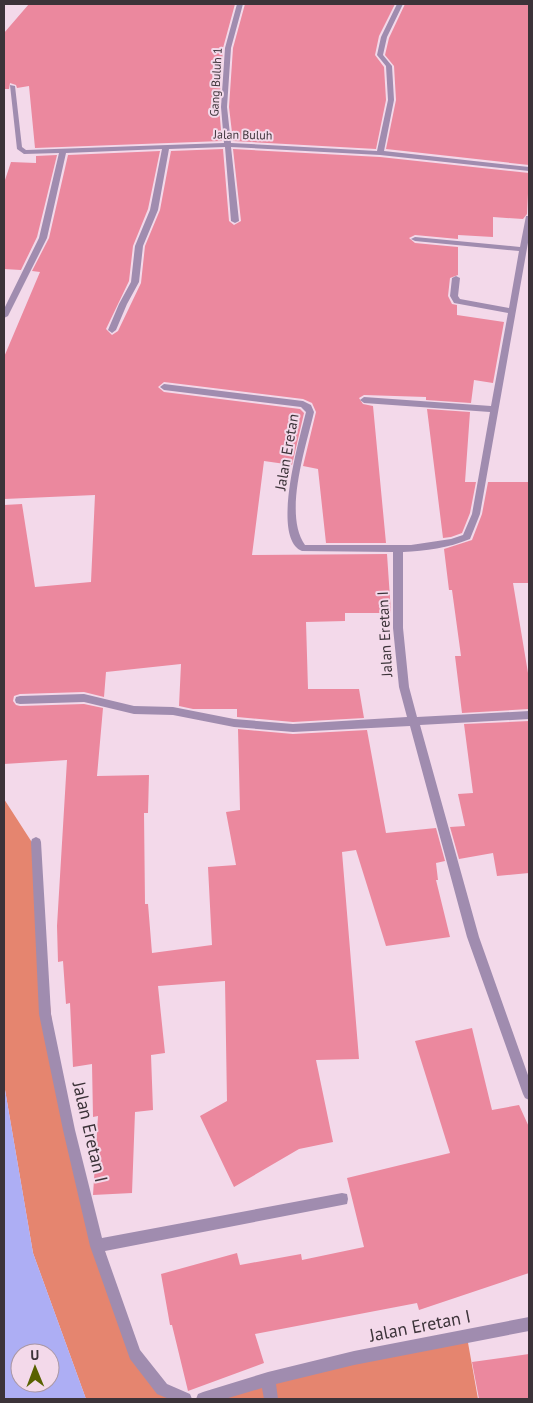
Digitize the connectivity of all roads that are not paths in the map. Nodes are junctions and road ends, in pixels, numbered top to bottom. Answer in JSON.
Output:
{"nodes":[{"id":1,"x":240,"y":4,"type":"edge"},
{"id":2,"x":400,"y":4,"type":"edge"},
{"id":3,"x":12,"y":86,"type":"dead end"},
{"id":4,"x":230,"y":145,"type":"junction"},
{"id":5,"x":166,"y":148,"type":"junction"},
{"id":6,"x":63,"y":152,"type":"junction"},
{"id":7,"x":380,"y":153,"type":"junction"},
{"id":8,"x":529,"y":169,"type":"edge"},
{"id":9,"x":529,"y":218,"type":"edge"},
{"id":10,"x":235,"y":221,"type":"dead end"},
{"id":11,"x":415,"y":239,"type":"dead end"},
{"id":12,"x":523,"y":250,"type":"junction"},
{"id":13,"x":456,"y":278,"type":"dead end"},
{"id":14,"x":512,"y":311,"type":"junction"},
{"id":15,"x":4,"y":316,"type":"edge"},
{"id":16,"x":112,"y":330,"type":"dead end"},
{"id":17,"x":164,"y":387,"type":"dead end"},
{"id":18,"x":364,"y":400,"type":"dead end"},
{"id":19,"x":494,"y":409,"type":"junction"},
{"id":20,"x":398,"y":548,"type":"junction"},
{"id":21,"x":20,"y":700,"type":"dead end"},
{"id":22,"x":529,"y":714,"type":"edge"},
{"id":23,"x":415,"y":723,"type":"junction"},
{"id":24,"x":36,"y":842,"type":"dead end"},
{"id":25,"x":529,"y":1094,"type":"edge"},
{"id":26,"x":342,"y":1199,"type":"dead end"},
{"id":27,"x":97,"y":1246,"type":"junction"},
{"id":28,"x":529,"y":1324,"type":"edge"},
{"id":29,"x":268,"y":1379,"type":"junction"},
{"id":30,"x":185,"y":1399,"type":"edge"},
{"id":31,"x":202,"y":1399,"type":"edge"},
{"id":32,"x":271,"y":1399,"type":"edge"}],
"edges":[{"from":1,"to":4,"type":"street","name":"Gang Buluh 1"},
{"from":2,"to":7,"type":"street"},
{"from":3,"to":6,"type":"street","name":"Jalan Buluh"},
{"from":4,"to":5,"type":"street","name":"Jalan Buluh"},
{"from":4,"to":7,"type":"street","name":"Jalan Buluh"},
{"from":4,"to":10,"type":"street","name":"Gang Buluh 1"},
{"from":5,"to":6,"type":"street","name":"Jalan Buluh"},
{"from":5,"to":16,"type":"street"},
{"from":6,"to":15,"type":"street"},
{"from":7,"to":8,"type":"street","name":"Jalan Buluh"},
{"from":9,"to":12,"type":"street"},
{"from":11,"to":12,"type":"street"},
{"from":12,"to":14,"type":"street"},
{"from":13,"to":14,"type":"street"},
{"from":14,"to":19,"type":"street"},
{"from":17,"to":20,"type":"street","name":"Jalan Eretan"},
{"from":18,"to":19,"type":"street"},
{"from":19,"to":20,"type":"street"},
{"from":20,"to":23,"type":"street","name":"Jalan Eretan I"},
{"from":21,"to":23,"type":"street"},
{"from":22,"to":23,"type":"street"},
{"from":23,"to":25,"type":"street","name":"Jalan Eretan I"},
{"from":24,"to":27,"type":"street","name":"Jalan Eretan I"},
{"from":26,"to":27,"type":"street"},
{"from":27,"to":30,"type":"street","name":"Jalan Eretan I"},
{"from":28,"to":29,"type":"street","name":"Jalan Eretan I"},
{"from":29,"to":31,"type":"street","name":"Jalan Eretan I"},
{"from":29,"to":32,"type":"street"}]}
